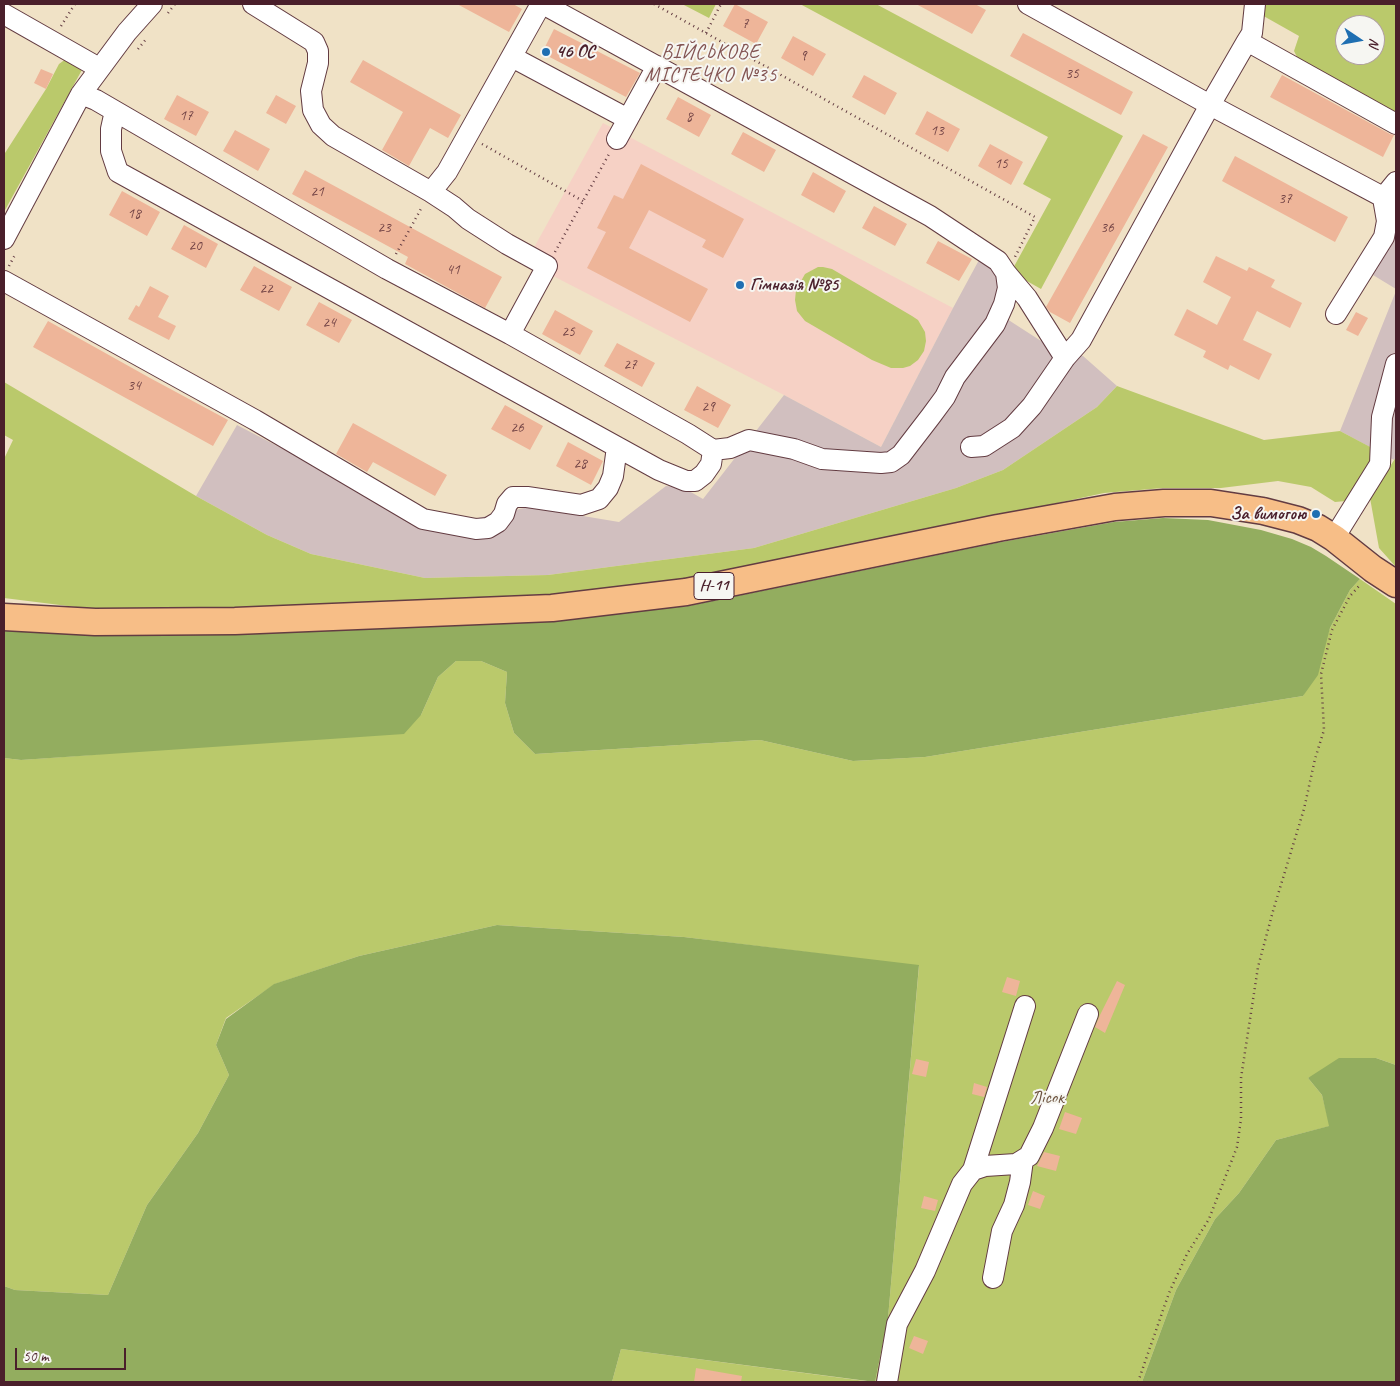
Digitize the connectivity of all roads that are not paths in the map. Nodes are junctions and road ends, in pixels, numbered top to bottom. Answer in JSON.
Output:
{"nodes":[{"id":1,"x":253,"y":4,"type":"edge"},
{"id":2,"x":542,"y":4,"type":"edge"},
{"id":3,"x":1028,"y":4,"type":"edge"},
{"id":4,"x":1255,"y":4,"type":"edge"},
{"id":5,"x":157,"y":11,"type":"edge"},
{"id":6,"x":4,"y":14,"type":"edge"},
{"id":7,"x":1247,"y":42,"type":"junction"},
{"id":8,"x":512,"y":57,"type":"junction"},
{"id":9,"x":657,"y":66,"type":"junction"},
{"id":10,"x":99,"y":68,"type":"junction"},
{"id":11,"x":81,"y":94,"type":"junction"},
{"id":12,"x":1210,"y":105,"type":"junction"},
{"id":13,"x":115,"y":111,"type":"junction"},
{"id":14,"x":628,"y":119,"type":"junction"},
{"id":15,"x":1396,"y":124,"type":"edge"},
{"id":16,"x":618,"y":139,"type":"road end"},
{"id":17,"x":1396,"y":182,"type":"edge"},
{"id":18,"x":431,"y":192,"type":"junction"},
{"id":19,"x":1390,"y":201,"type":"edge"},
{"id":20,"x":11,"y":244,"type":"edge"},
{"id":21,"x":1006,"y":273,"type":"junction"},
{"id":22,"x":6,"y":274,"type":"edge"},
{"id":23,"x":1336,"y":314,"type":"dead end"},
{"id":24,"x":510,"y":334,"type":"junction"},
{"id":25,"x":1065,"y":358,"type":"junction"},
{"id":26,"x":1396,"y":364,"type":"edge"},
{"id":27,"x":617,"y":447,"type":"junction"},
{"id":28,"x":971,"y":447,"type":"dead end"},
{"id":29,"x":713,"y":450,"type":"junction"},
{"id":30,"x":1334,"y":538,"type":"junction"},
{"id":31,"x":1396,"y":584,"type":"edge"},
{"id":32,"x":4,"y":616,"type":"edge"},
{"id":33,"x":1025,"y":1006,"type":"dead end"},
{"id":34,"x":1088,"y":1014,"type":"dead end"},
{"id":35,"x":1023,"y":1160,"type":"junction"},
{"id":36,"x":973,"y":1170,"type":"junction"},
{"id":37,"x":992,"y":1278,"type":"dead end"},
{"id":38,"x":887,"y":1382,"type":"edge"}],
"edges":[{"from":1,"to":18,"type":"street"},
{"from":2,"to":8,"type":"street"},
{"from":2,"to":9,"type":"street"},
{"from":3,"to":12,"type":"street"},
{"from":4,"to":7,"type":"street"},
{"from":5,"to":10,"type":"street"},
{"from":6,"to":10,"type":"street"},
{"from":7,"to":12,"type":"street"},
{"from":7,"to":15,"type":"street"},
{"from":8,"to":14,"type":"street"},
{"from":8,"to":18,"type":"street"},
{"from":9,"to":14,"type":"street"},
{"from":9,"to":21,"type":"street"},
{"from":10,"to":11,"type":"street"},
{"from":11,"to":13,"type":"street"},
{"from":11,"to":20,"type":"street"},
{"from":12,"to":19,"type":"street"},
{"from":12,"to":25,"type":"street"},
{"from":13,"to":24,"type":"street"},
{"from":13,"to":27,"type":"street"},
{"from":14,"to":16,"type":"street"},
{"from":17,"to":19,"type":"street"},
{"from":18,"to":24,"type":"street"},
{"from":19,"to":23,"type":"street"},
{"from":21,"to":25,"type":"street"},
{"from":21,"to":29,"type":"street"},
{"from":22,"to":27,"type":"street"},
{"from":24,"to":29,"type":"street"},
{"from":25,"to":28,"type":"street"},
{"from":26,"to":30,"type":"street"},
{"from":27,"to":29,"type":"street"},
{"from":30,"to":31,"type":"main road","number":"Н-11"},
{"from":30,"to":32,"type":"main road","number":"Н-11"},
{"from":33,"to":36,"type":"street"},
{"from":34,"to":35,"type":"street"},
{"from":35,"to":36,"type":"street"},
{"from":35,"to":37,"type":"street"},
{"from":36,"to":38,"type":"street"}]}
